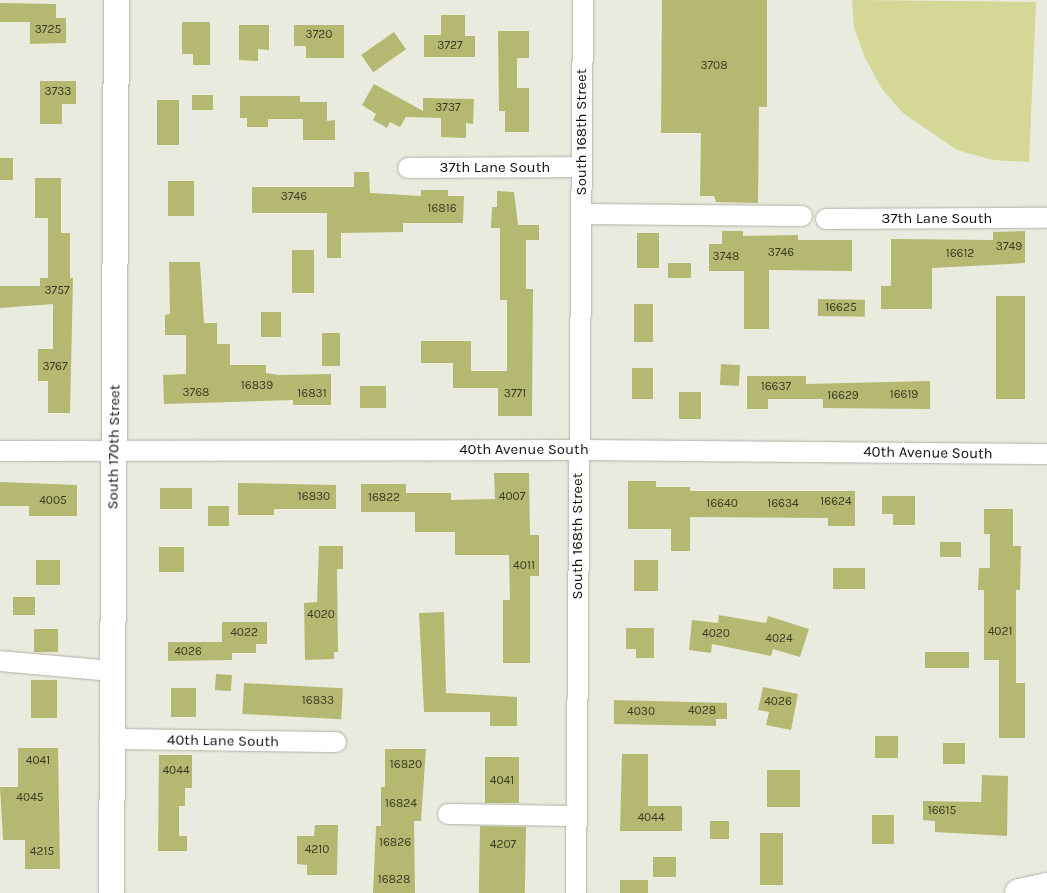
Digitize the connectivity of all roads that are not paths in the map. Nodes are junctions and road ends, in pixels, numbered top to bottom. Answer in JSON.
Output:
{"nodes":[{"id":1,"x":116,"y":0,"type":"edge"},
{"id":2,"x":583,"y":0,"type":"edge"},
{"id":3,"x":582,"y":167,"type":"junction"},
{"id":4,"x":408,"y":168,"type":"dead end"},
{"id":5,"x":582,"y":214,"type":"junction"},
{"id":6,"x":802,"y":216,"type":"dead end"},
{"id":7,"x":1047,"y":218,"type":"edge"},
{"id":8,"x":826,"y":219,"type":"dead end"},
{"id":9,"x":579,"y":450,"type":"junction"},
{"id":10,"x":0,"y":451,"type":"edge"},
{"id":11,"x":114,"y":451,"type":"junction"},
{"id":12,"x":1047,"y":454,"type":"edge"},
{"id":13,"x":0,"y":661,"type":"edge"},
{"id":14,"x":111,"y":671,"type":"junction"},
{"id":15,"x":110,"y":740,"type":"junction"},
{"id":16,"x":336,"y":742,"type":"dead end"},
{"id":17,"x":448,"y":814,"type":"dead end"},
{"id":18,"x":576,"y":816,"type":"junction"},
{"id":19,"x":1047,"y":887,"type":"edge"},
{"id":20,"x":111,"y":893,"type":"edge"},
{"id":21,"x":576,"y":893,"type":"edge"},
{"id":22,"x":1019,"y":893,"type":"edge"}],
"edges":[{"from":1,"to":11,"type":"street","name":"South 170th Street"},
{"from":2,"to":3,"type":"street","name":"South 168th Street"},
{"from":3,"to":4,"type":"street","name":"37th Lane South"},
{"from":3,"to":5,"type":"street","name":"South 168th Street"},
{"from":5,"to":6,"type":"street"},
{"from":5,"to":9,"type":"street","name":"South 168th Street"},
{"from":7,"to":8,"type":"street","name":"37th Lane South"},
{"from":9,"to":11,"type":"street","name":"40th Avenue South"},
{"from":9,"to":12,"type":"street","name":"40th Avenue South"},
{"from":9,"to":18,"type":"street","name":"South 168th Street"},
{"from":10,"to":11,"type":"street","name":"40th Avenue South"},
{"from":11,"to":14,"type":"street","name":"South 170th Street"},
{"from":13,"to":14,"type":"street"},
{"from":14,"to":15,"type":"street","name":"South 170th Street"},
{"from":15,"to":16,"type":"street","name":"40th Lane South"},
{"from":15,"to":20,"type":"street","name":"South 170th Street"},
{"from":17,"to":18,"type":"street"},
{"from":18,"to":21,"type":"street","name":"South 168th Street"},
{"from":19,"to":22,"type":"main road"}]}
